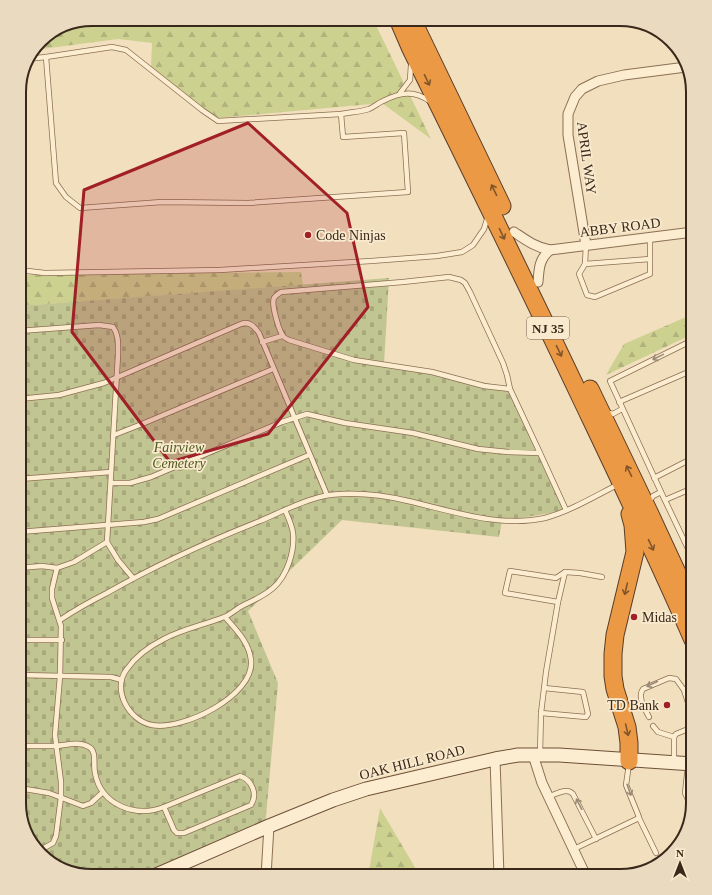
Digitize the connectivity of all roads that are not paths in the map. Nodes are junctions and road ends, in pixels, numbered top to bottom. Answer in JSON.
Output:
{"nodes":[{"id":1,"x":401,"y":26,"type":"edge"},
{"id":2,"x":415,"y":26,"type":"edge"},
{"id":3,"x":410,"y":47,"type":"junction"},
{"id":4,"x":46,"y":57,"type":"junction"},
{"id":5,"x":36,"y":58,"type":"edge"},
{"id":6,"x":681,"y":69,"type":"edge"},
{"id":7,"x":400,"y":93,"type":"junction"},
{"id":8,"x":440,"y":108,"type":"junction"},
{"id":9,"x":341,"y":114,"type":"junction"},
{"id":10,"x":490,"y":208,"type":"junction"},
{"id":11,"x":514,"y":232,"type":"junction"},
{"id":12,"x":686,"y":233,"type":"edge"},
{"id":13,"x":650,"y":237,"type":"junction"},
{"id":14,"x":586,"y":245,"type":"junction"},
{"id":15,"x":550,"y":250,"type":"junction"},
{"id":16,"x":650,"y":259,"type":"junction"},
{"id":17,"x":585,"y":264,"type":"junction"},
{"id":18,"x":26,"y":271,"type":"edge"},
{"id":19,"x":538,"y":282,"type":"junction"},
{"id":20,"x":26,"y":330,"type":"edge"},
{"id":21,"x":282,"y":336,"type":"junction"},
{"id":22,"x":262,"y":342,"type":"junction"},
{"id":23,"x":686,"y":343,"type":"edge"},
{"id":24,"x":273,"y":369,"type":"junction"},
{"id":25,"x":686,"y":373,"type":"edge"},
{"id":26,"x":117,"y":377,"type":"junction"},
{"id":27,"x":510,"y":389,"type":"junction"},
{"id":28,"x":26,"y":398,"type":"edge"},
{"id":29,"x":619,"y":402,"type":"junction"},
{"id":30,"x":622,"y":409,"type":"junction"},
{"id":31,"x":605,"y":410,"type":"junction"},
{"id":32,"x":294,"y":419,"type":"junction"},
{"id":33,"x":114,"y":435,"type":"junction"},
{"id":34,"x":540,"y":453,"type":"junction"},
{"id":35,"x":309,"y":455,"type":"junction"},
{"id":36,"x":686,"y":462,"type":"edge"},
{"id":37,"x":111,"y":472,"type":"junction"},
{"id":38,"x":26,"y":478,"type":"edge"},
{"id":39,"x":654,"y":478,"type":"junction"},
{"id":40,"x":111,"y":483,"type":"junction"},
{"id":41,"x":622,"y":483,"type":"junction"},
{"id":42,"x":686,"y":491,"type":"edge"},
{"id":43,"x":661,"y":492,"type":"junction"},
{"id":44,"x":326,"y":495,"type":"junction"},
{"id":45,"x":647,"y":500,"type":"junction"},
{"id":46,"x":665,"y":500,"type":"junction"},
{"id":47,"x":285,"y":510,"type":"junction"},
{"id":48,"x":566,"y":510,"type":"junction"},
{"id":49,"x":108,"y":526,"type":"junction"},
{"id":50,"x":26,"y":532,"type":"edge"},
{"id":51,"x":107,"y":542,"type":"junction"},
{"id":52,"x":686,"y":544,"type":"edge"},
{"id":53,"x":26,"y":567,"type":"edge"},
{"id":54,"x":57,"y":568,"type":"junction"},
{"id":55,"x":565,"y":572,"type":"junction"},
{"id":56,"x":602,"y":577,"type":"dead end"},
{"id":57,"x":133,"y":578,"type":"junction"},
{"id":58,"x":686,"y":591,"type":"edge"},
{"id":59,"x":558,"y":602,"type":"junction"},
{"id":60,"x":225,"y":617,"type":"junction"},
{"id":61,"x":60,"y":620,"type":"junction"},
{"id":62,"x":686,"y":624,"type":"edge"},
{"id":63,"x":26,"y":640,"type":"edge"},
{"id":64,"x":62,"y":640,"type":"junction"},
{"id":65,"x":26,"y":675,"type":"edge"},
{"id":66,"x":60,"y":676,"type":"junction"},
{"id":67,"x":122,"y":680,"type":"junction"},
{"id":68,"x":544,"y":688,"type":"junction"},
{"id":69,"x":684,"y":690,"type":"joint"},
{"id":70,"x":686,"y":696,"type":"edge"},
{"id":71,"x":541,"y":713,"type":"junction"},
{"id":72,"x":649,"y":717,"type":"dead end"},
{"id":73,"x":652,"y":726,"type":"dead end"},
{"id":74,"x":686,"y":730,"type":"edge"},
{"id":75,"x":674,"y":737,"type":"junction"},
{"id":76,"x":26,"y":746,"type":"edge"},
{"id":77,"x":56,"y":746,"type":"junction"},
{"id":78,"x":536,"y":756,"type":"junction"},
{"id":79,"x":495,"y":759,"type":"junction"},
{"id":80,"x":629,"y":761,"type":"junction"},
{"id":81,"x":674,"y":763,"type":"junction"},
{"id":82,"x":686,"y":764,"type":"edge"},
{"id":83,"x":26,"y":789,"type":"edge"},
{"id":84,"x":103,"y":792,"type":"junction"},
{"id":85,"x":548,"y":796,"type":"junction"},
{"id":86,"x":61,"y":797,"type":"junction"},
{"id":87,"x":164,"y":807,"type":"junction"},
{"id":88,"x":639,"y":818,"type":"junction"},
{"id":89,"x":269,"y":826,"type":"junction"},
{"id":90,"x":596,"y":838,"type":"junction"},
{"id":91,"x":43,"y":848,"type":"edge"},
{"id":92,"x":573,"y":849,"type":"junction"},
{"id":93,"x":656,"y":853,"type":"dead end"},
{"id":94,"x":172,"y":869,"type":"edge"},
{"id":95,"x":266,"y":869,"type":"edge"},
{"id":96,"x":499,"y":869,"type":"edge"},
{"id":97,"x":583,"y":869,"type":"edge"}],
"edges":[{"from":1,"to":3,"type":"highway","number":"NJ 35"},
{"from":11,"to":2,"type":"highway","number":"NJ 35","one_way":true},
{"from":3,"to":7,"type":"lane"},
{"from":3,"to":8,"type":"highway","number":"NJ 35","one_way":true},
{"from":4,"to":5,"type":"lane"},
{"from":4,"to":9,"type":"lane"},
{"from":4,"to":9,"type":"lane"},
{"from":6,"to":14,"type":"street","name":"APRIL WAY"},
{"from":7,"to":8,"type":"lane"},
{"from":7,"to":9,"type":"lane"},
{"from":8,"to":10,"type":"highway","number":"NJ 35"},
{"from":10,"to":18,"type":"lane"},
{"from":10,"to":41,"type":"highway","number":"NJ 35","one_way":true},
{"from":11,"to":15,"type":"street","name":"ABBY ROAD"},
{"from":11,"to":19,"type":"highway","number":"NJ 35"},
{"from":12,"to":13,"type":"street","name":"ABBY ROAD"},
{"from":13,"to":14,"type":"street","name":"ABBY ROAD"},
{"from":13,"to":16,"type":"lane"},
{"from":14,"to":15,"type":"street","name":"ABBY ROAD"},
{"from":14,"to":17,"type":"lane"},
{"from":15,"to":19,"type":"street"},
{"from":16,"to":17,"type":"lane"},
{"from":16,"to":17,"type":"lane"},
{"from":19,"to":31,"type":"highway","number":"NJ 35"},
{"from":20,"to":26,"type":"lane"},
{"from":21,"to":22,"type":"lane"},
{"from":21,"to":27,"type":"lane"},
{"from":21,"to":27,"type":"lane"},
{"from":22,"to":24,"type":"lane"},
{"from":22,"to":26,"type":"lane"},
{"from":23,"to":29,"type":"lane","one_way":true},
{"from":24,"to":32,"type":"lane"},
{"from":24,"to":33,"type":"lane"},
{"from":25,"to":29,"type":"lane"},
{"from":26,"to":28,"type":"lane"},
{"from":26,"to":33,"type":"lane"},
{"from":27,"to":34,"type":"lane"},
{"from":29,"to":30,"type":"lane"},
{"from":30,"to":31,"type":"lane"},
{"from":30,"to":39,"type":"lane"},
{"from":45,"to":31,"type":"highway","number":"NJ 35","one_way":true},
{"from":32,"to":34,"type":"lane"},
{"from":32,"to":35,"type":"lane"},
{"from":32,"to":40,"type":"lane"},
{"from":33,"to":37,"type":"lane"},
{"from":34,"to":48,"type":"lane"},
{"from":35,"to":44,"type":"lane"},
{"from":35,"to":49,"type":"lane"},
{"from":36,"to":39,"type":"lane"},
{"from":37,"to":38,"type":"lane"},
{"from":37,"to":40,"type":"lane"},
{"from":39,"to":43,"type":"lane"},
{"from":40,"to":49,"type":"lane"},
{"from":41,"to":48,"type":"lane"},
{"from":41,"to":62,"type":"highway","number":"NJ 35","one_way":true},
{"from":41,"to":80,"type":"highway","one_way":true},
{"from":42,"to":46,"type":"lane"},
{"from":43,"to":45,"type":"lane"},
{"from":43,"to":46,"type":"lane"},
{"from":44,"to":47,"type":"lane"},
{"from":44,"to":48,"type":"lane"},
{"from":45,"to":58,"type":"highway","number":"NJ 35"},
{"from":46,"to":52,"type":"lane"},
{"from":47,"to":57,"type":"lane"},
{"from":47,"to":60,"type":"lane"},
{"from":49,"to":50,"type":"lane"},
{"from":49,"to":51,"type":"lane"},
{"from":51,"to":54,"type":"lane"},
{"from":51,"to":57,"type":"lane"},
{"from":53,"to":54,"type":"lane"},
{"from":54,"to":61,"type":"lane"},
{"from":55,"to":56,"type":"lane"},
{"from":55,"to":59,"type":"lane"},
{"from":55,"to":59,"type":"lane"},
{"from":57,"to":61,"type":"lane"},
{"from":59,"to":68,"type":"lane"},
{"from":60,"to":67,"type":"lane"},
{"from":60,"to":67,"type":"lane"},
{"from":61,"to":64,"type":"lane"},
{"from":63,"to":64,"type":"lane"},
{"from":64,"to":66,"type":"lane"},
{"from":65,"to":66,"type":"lane"},
{"from":66,"to":67,"type":"lane"},
{"from":66,"to":77,"type":"lane"},
{"from":68,"to":71,"type":"lane"},
{"from":68,"to":71,"type":"lane"},
{"from":69,"to":70,"type":"lane"},
{"from":69,"to":72,"type":"lane","one_way":true},
{"from":71,"to":78,"type":"lane"},
{"from":73,"to":75,"type":"lane"},
{"from":74,"to":75,"type":"lane"},
{"from":75,"to":81,"type":"lane"},
{"from":76,"to":77,"type":"lane"},
{"from":77,"to":84,"type":"lane"},
{"from":77,"to":86,"type":"lane"},
{"from":78,"to":79,"type":"street","name":"OAK HILL ROAD"},
{"from":78,"to":80,"type":"street","name":"OAK HILL ROAD"},
{"from":78,"to":85,"type":"street"},
{"from":79,"to":89,"type":"street","name":"OAK HILL ROAD"},
{"from":79,"to":96,"type":"street"},
{"from":80,"to":81,"type":"street","name":"OAK HILL ROAD"},
{"from":80,"to":88,"type":"lane","one_way":true},
{"from":81,"to":82,"type":"street","name":"OAK HILL ROAD"},
{"from":83,"to":86,"type":"lane"},
{"from":84,"to":86,"type":"lane"},
{"from":84,"to":87,"type":"lane"},
{"from":90,"to":85,"type":"lane","one_way":true},
{"from":85,"to":92,"type":"street"},
{"from":86,"to":91,"type":"lane"},
{"from":87,"to":87,"type":"lane"},
{"from":88,"to":90,"type":"lane"},
{"from":88,"to":93,"type":"lane"},
{"from":89,"to":94,"type":"street","name":"OAK HILL ROAD"},
{"from":89,"to":95,"type":"street"},
{"from":90,"to":92,"type":"lane"},
{"from":92,"to":97,"type":"street"}]}
